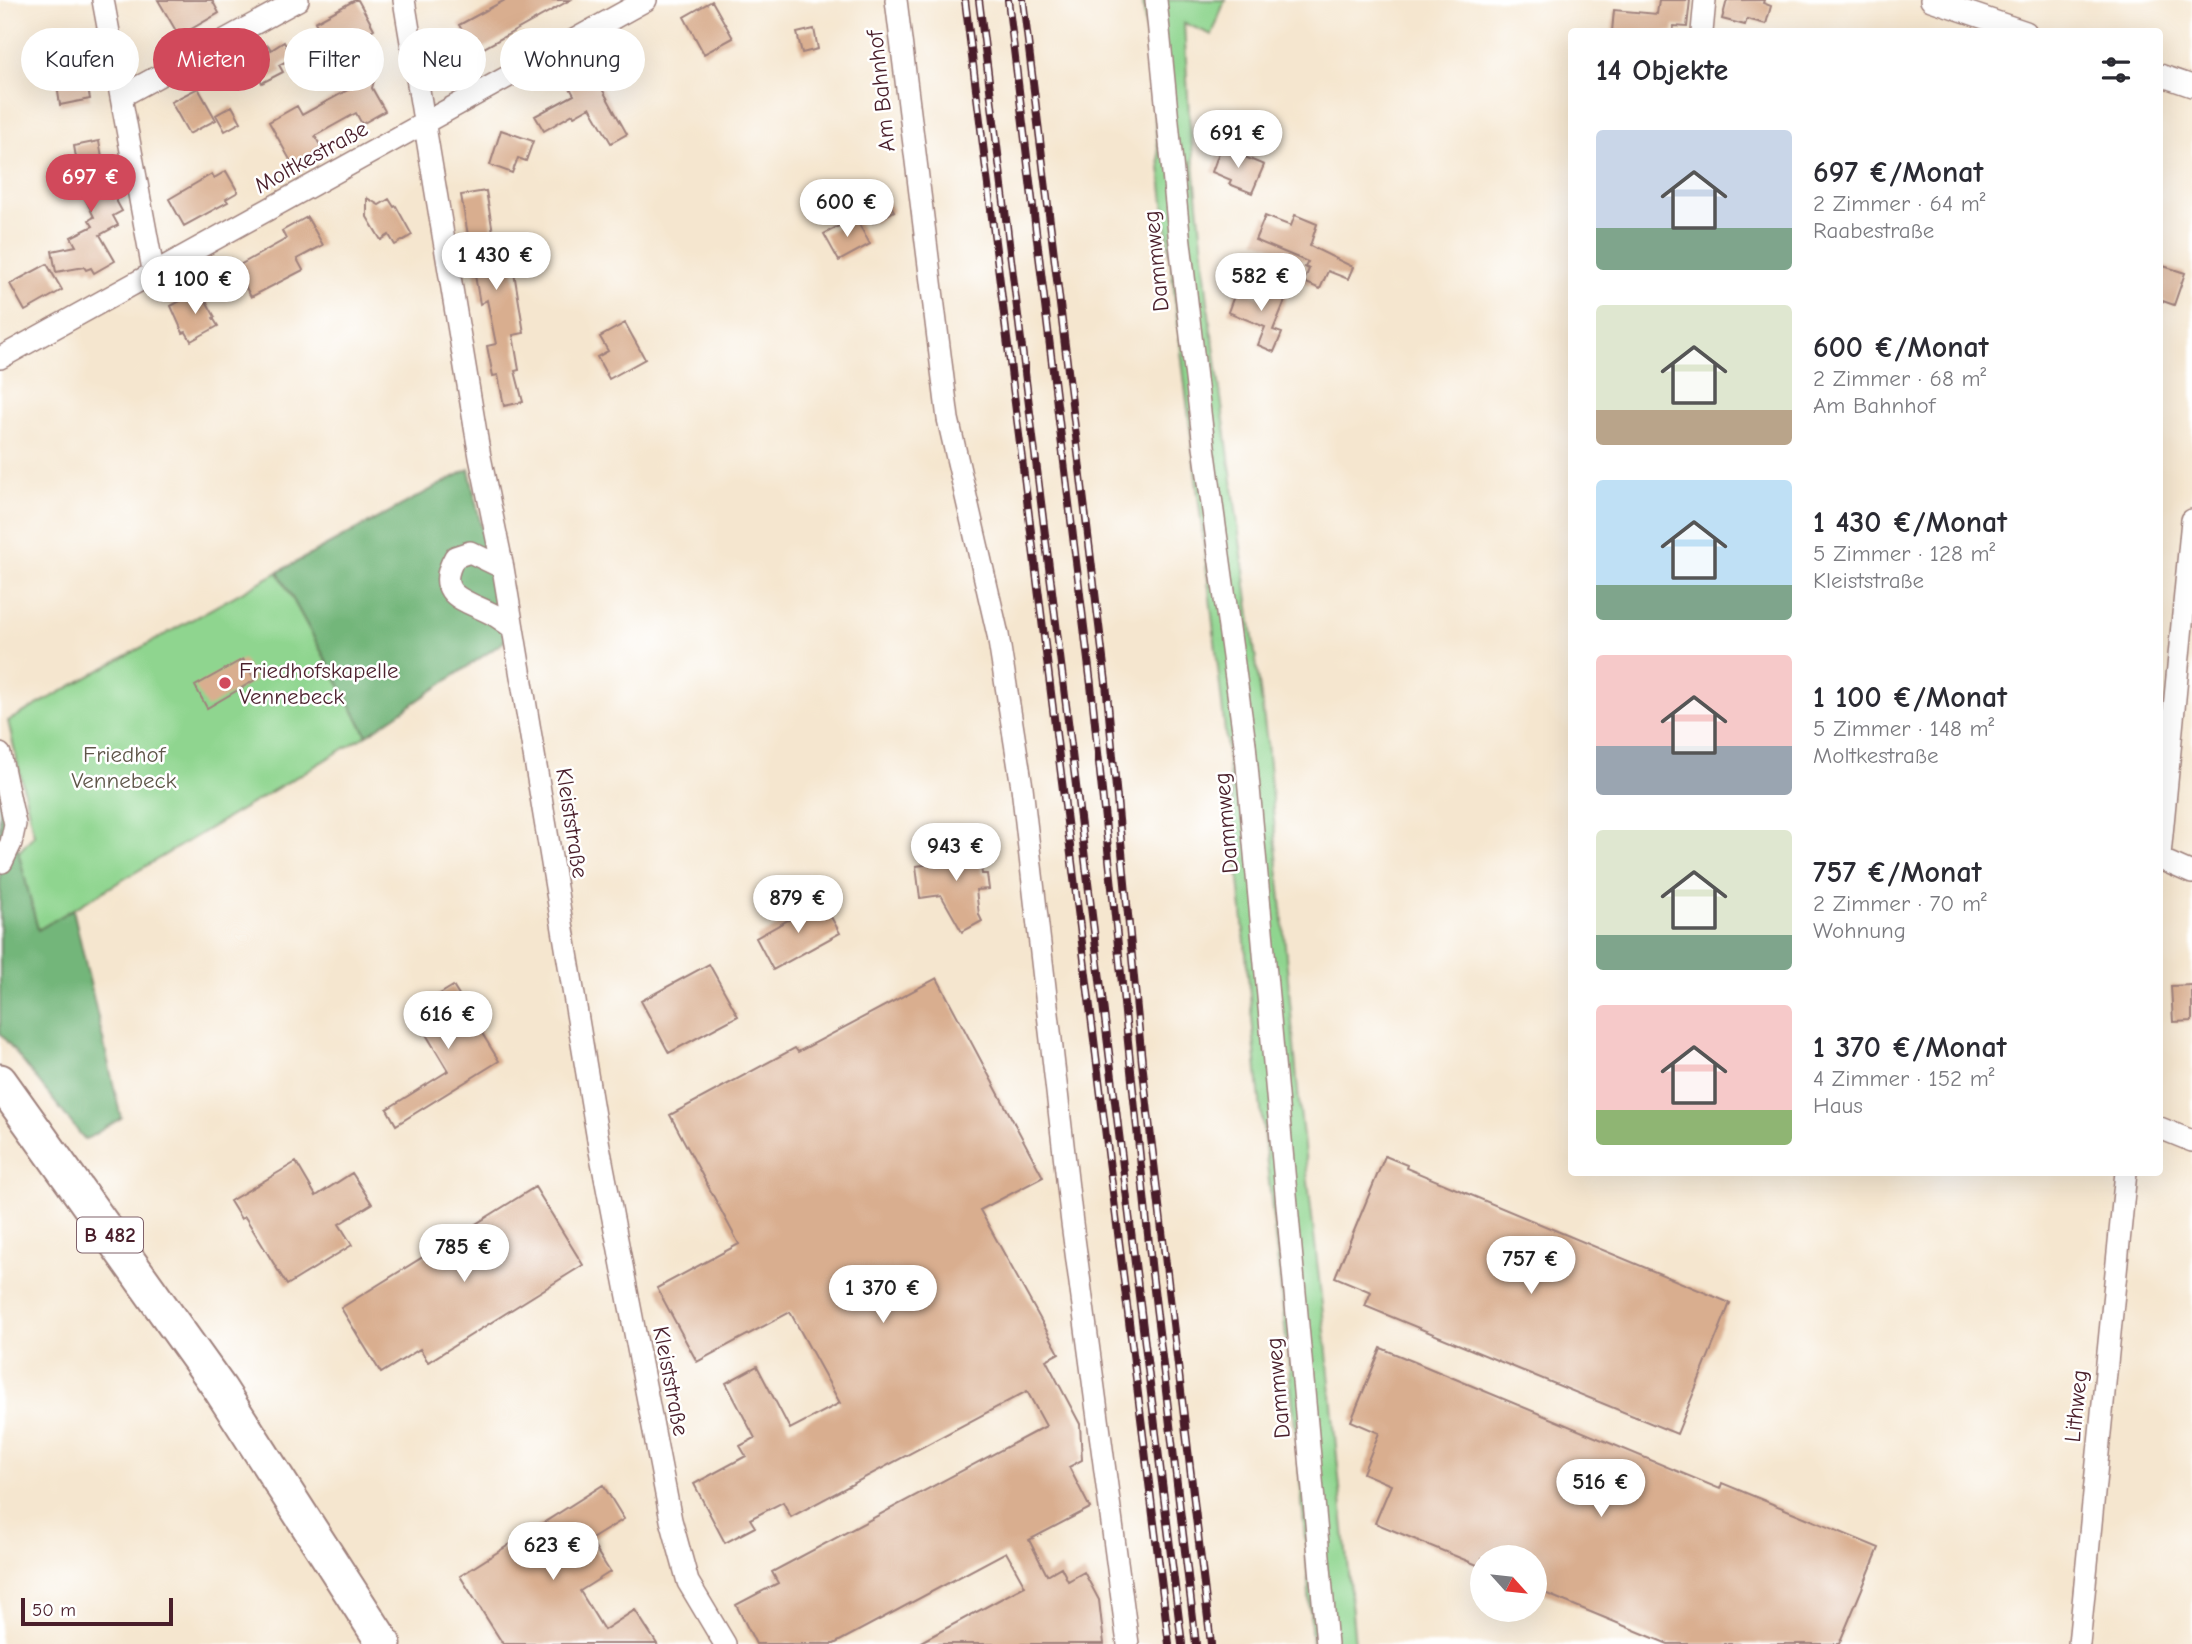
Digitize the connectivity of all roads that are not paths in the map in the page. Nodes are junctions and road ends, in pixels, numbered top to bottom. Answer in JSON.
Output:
{"nodes":[{"id":1,"x":103,"y":0,"type":"edge"},
{"id":2,"x":298,"y":0,"type":"edge"},
{"id":3,"x":404,"y":0,"type":"edge"},
{"id":4,"x":646,"y":0,"type":"edge"},
{"id":5,"x":896,"y":0,"type":"edge"},
{"id":6,"x":1156,"y":0,"type":"edge"},
{"id":7,"x":1705,"y":0,"type":"edge"},
{"id":8,"x":1931,"y":0,"type":"edge"},
{"id":9,"x":1702,"y":28,"type":"edge"},
{"id":10,"x":2014,"y":28,"type":"edge"},
{"id":11,"x":2163,"y":76,"type":"edge"},
{"id":12,"x":2192,"y":86,"type":"edge"},
{"id":13,"x":122,"y":96,"type":"junction"},
{"id":14,"x":424,"y":124,"type":"junction"},
{"id":15,"x":154,"y":275,"type":"junction"},
{"id":16,"x":0,"y":358,"type":"edge"},
{"id":17,"x":2192,"y":520,"type":"edge"},
{"id":18,"x":503,"y":568,"type":"junction"},
{"id":19,"x":2187,"y":611,"type":"edge"},
{"id":20,"x":513,"y":628,"type":"junction"},
{"id":21,"x":0,"y":754,"type":"edge"},
{"id":22,"x":2163,"y":830,"type":"edge"},
{"id":23,"x":2163,"y":858,"type":"edge"},
{"id":24,"x":2,"y":862,"type":"dead end"},
{"id":25,"x":2192,"y":873,"type":"edge"},
{"id":26,"x":0,"y":1081,"type":"edge"},
{"id":27,"x":2163,"y":1129,"type":"edge"},
{"id":28,"x":2192,"y":1141,"type":"edge"},
{"id":29,"x":2126,"y":1176,"type":"edge"},
{"id":30,"x":383,"y":1644,"type":"edge"},
{"id":31,"x":725,"y":1644,"type":"edge"},
{"id":32,"x":1128,"y":1644,"type":"edge"},
{"id":33,"x":1327,"y":1644,"type":"edge"},
{"id":34,"x":2079,"y":1644,"type":"edge"}],
"edges":[{"from":1,"to":13,"type":"street"},
{"from":2,"to":13,"type":"street"},
{"from":3,"to":14,"type":"street","name":"Kleiststraße"},
{"from":4,"to":14,"type":"street","name":"Moltkestraße"},
{"from":5,"to":32,"type":"street","name":"Am Bahnhof"},
{"from":6,"to":33,"type":"street","name":"Dammweg"},
{"from":7,"to":9,"type":"street"},
{"from":8,"to":10,"type":"street"},
{"from":11,"to":12,"type":"street"},
{"from":13,"to":15,"type":"street"},
{"from":14,"to":15,"type":"street","name":"Moltkestraße"},
{"from":14,"to":18,"type":"street","name":"Kleiststraße"},
{"from":15,"to":16,"type":"street","name":"Moltkestraße"},
{"from":17,"to":19,"type":"street"},
{"from":18,"to":20,"type":"street","name":"Kleiststraße"},
{"from":18,"to":20,"type":"street"},
{"from":19,"to":22,"type":"street"},
{"from":20,"to":31,"type":"street","name":"Kleiststraße"},
{"from":21,"to":24,"type":"street"},
{"from":23,"to":25,"type":"street"},
{"from":26,"to":30,"type":"main road","number":"B 482"},
{"from":27,"to":28,"type":"street"},
{"from":29,"to":34,"type":"street","name":"Lithweg"}]}
